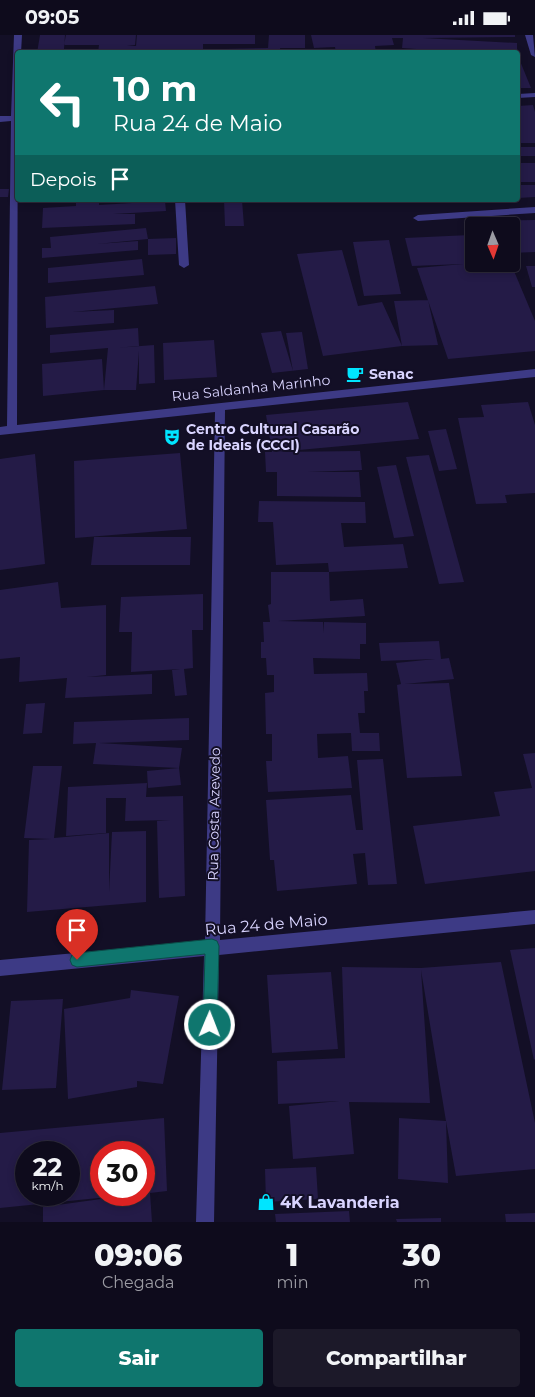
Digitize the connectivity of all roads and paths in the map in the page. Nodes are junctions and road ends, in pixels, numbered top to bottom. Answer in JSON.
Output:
{"nodes":[{"id":1,"x":18,"y":35,"type":"edge"},
{"id":2,"x":529,"y":35,"type":"edge"},
{"id":3,"x":18,"y":50,"type":"edge"},
{"id":4,"x":535,"y":55,"type":"edge"},
{"id":5,"x":535,"y":95,"type":"edge"},
{"id":6,"x":520,"y":96,"type":"edge"},
{"id":7,"x":15,"y":118,"type":"edge"},
{"id":8,"x":0,"y":119,"type":"edge"},
{"id":9,"x":15,"y":196,"type":"edge"},
{"id":10,"x":180,"y":202,"type":"edge"},
{"id":11,"x":535,"y":210,"type":"edge"},
{"id":12,"x":418,"y":218,"type":"dead end"},
{"id":13,"x":184,"y":265,"type":"dead end"},
{"id":14,"x":535,"y":373,"type":"edge"},
{"id":15,"x":220,"y":406,"type":"junction"},
{"id":16,"x":12,"y":430,"type":"junction"},
{"id":17,"x":0,"y":431,"type":"edge"},
{"id":18,"x":535,"y":917,"type":"edge"},
{"id":19,"x":212,"y":946,"type":"junction"},
{"id":20,"x":0,"y":968,"type":"edge"},
{"id":21,"x":205,"y":1222,"type":"edge"}],
"edges":[{"from":1,"to":3,"type":"street"},
{"from":2,"to":4,"type":"street"},
{"from":5,"to":6,"type":"street"},
{"from":7,"to":8,"type":"street"},
{"from":9,"to":16,"type":"street"},
{"from":10,"to":13,"type":"street"},
{"from":11,"to":12,"type":"street"},
{"from":14,"to":15,"type":"street","name":"Rua Saldanha Marinho"},
{"from":15,"to":16,"type":"street","name":"Rua Saldanha Marinho"},
{"from":15,"to":19,"type":"street","name":"Rua Costa Azevedo"},
{"from":16,"to":17,"type":"street","name":"Rua Saldanha Marinho"},
{"from":18,"to":19,"type":"street","name":"Rua 24 de Maio"},
{"from":19,"to":20,"type":"street","name":"Rua 24 de Maio"},
{"from":19,"to":21,"type":"street","name":"Rua Costa Azevedo"}]}
